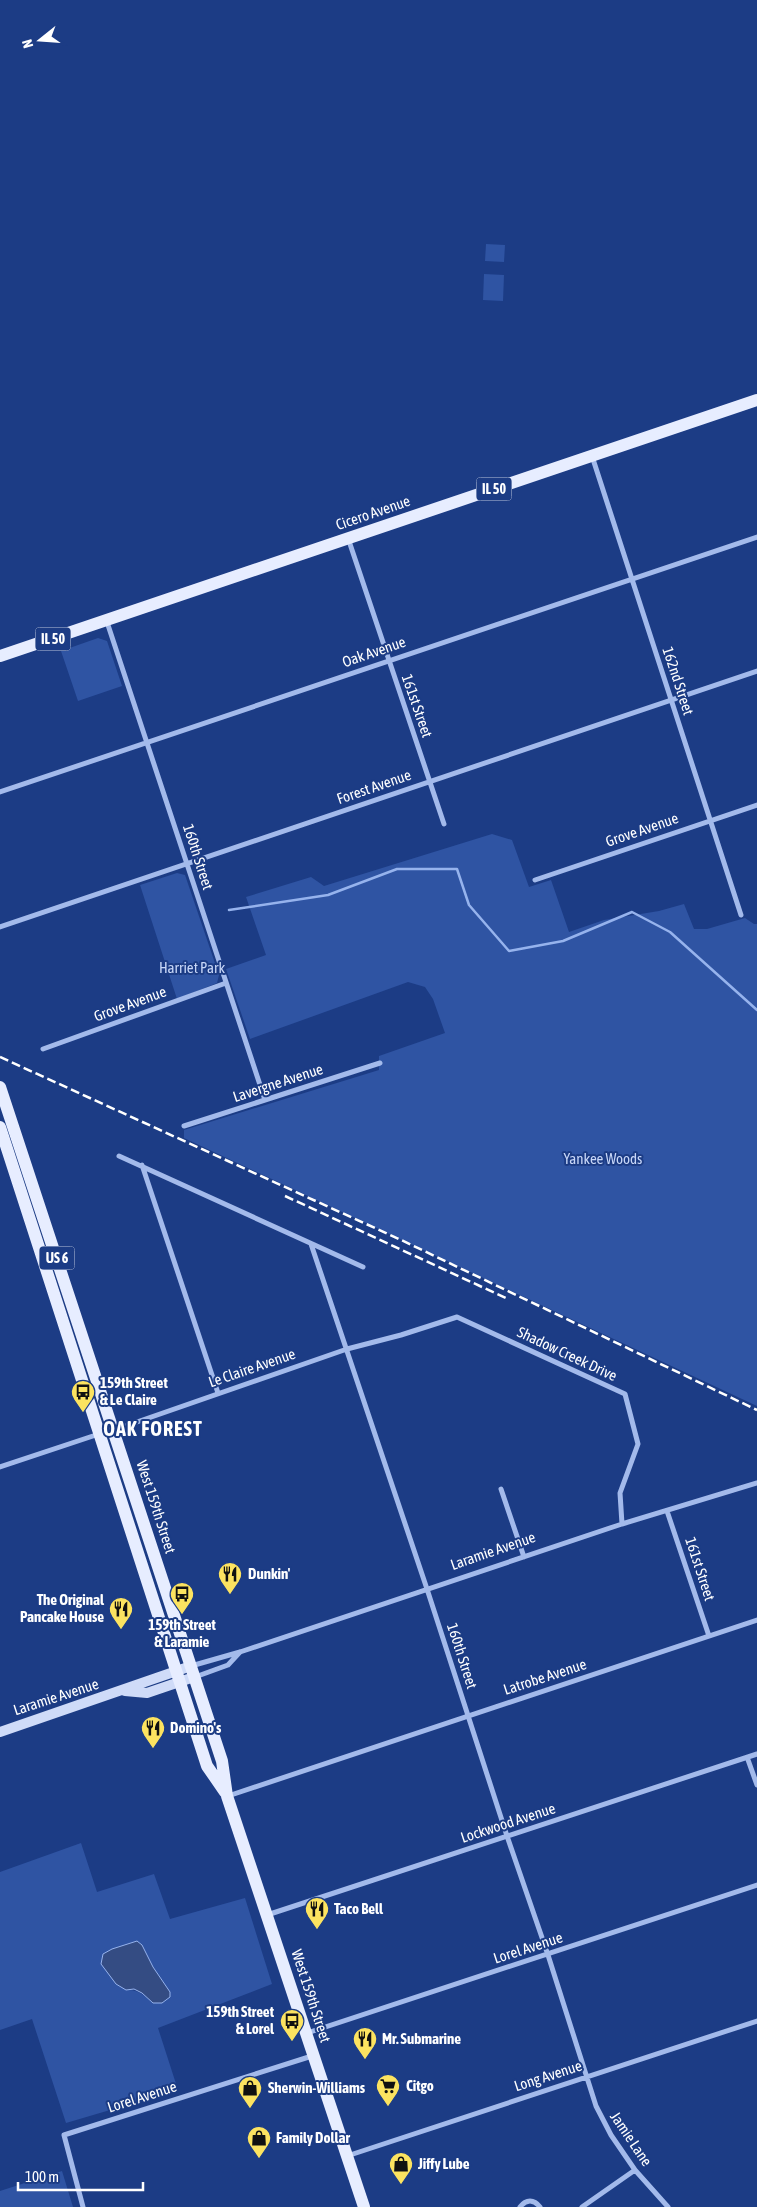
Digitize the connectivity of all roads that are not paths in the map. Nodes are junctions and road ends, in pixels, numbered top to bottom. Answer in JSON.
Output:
{"nodes":[{"id":1,"x":757,"y":400,"type":"edge"},
{"id":2,"x":592,"y":455,"type":"junction"},
{"id":3,"x":757,"y":537,"type":"edge"},
{"id":4,"x":348,"y":538,"type":"junction"},
{"id":5,"x":632,"y":580,"type":"junction"},
{"id":6,"x":107,"y":621,"type":"junction"},
{"id":7,"x":0,"y":656,"type":"edge"},
{"id":8,"x":389,"y":660,"type":"junction"},
{"id":9,"x":757,"y":671,"type":"edge"},
{"id":10,"x":671,"y":700,"type":"junction"},
{"id":11,"x":147,"y":742,"type":"junction"},
{"id":12,"x":430,"y":781,"type":"junction"},
{"id":13,"x":0,"y":792,"type":"edge"},
{"id":14,"x":757,"y":805,"type":"edge"},
{"id":15,"x":710,"y":820,"type":"junction"},
{"id":16,"x":444,"y":824,"type":"dead end"},
{"id":17,"x":187,"y":862,"type":"junction"},
{"id":18,"x":535,"y":880,"type":"dead end"},
{"id":19,"x":741,"y":915,"type":"dead end"},
{"id":20,"x":0,"y":927,"type":"edge"},
{"id":21,"x":226,"y":983,"type":"junction"},
{"id":22,"x":44,"y":1049,"type":"dead end"},
{"id":23,"x":380,"y":1063,"type":"dead end"},
{"id":24,"x":0,"y":1087,"type":"edge"},
{"id":25,"x":265,"y":1100,"type":"junction"},
{"id":26,"x":184,"y":1126,"type":"dead end"},
{"id":27,"x":0,"y":1127,"type":"edge"},
{"id":28,"x":120,"y":1156,"type":"dead end"},
{"id":29,"x":142,"y":1165,"type":"junction"},
{"id":30,"x":311,"y":1244,"type":"junction"},
{"id":31,"x":363,"y":1267,"type":"dead end"},
{"id":32,"x":401,"y":1335,"type":"joint"},
{"id":33,"x":347,"y":1348,"type":"junction"},
{"id":34,"x":218,"y":1393,"type":"junction"},
{"id":35,"x":107,"y":1432,"type":"junction"},
{"id":36,"x":0,"y":1468,"type":"edge"},
{"id":37,"x":757,"y":1483,"type":"edge"},
{"id":38,"x":501,"y":1489,"type":"dead end"},
{"id":39,"x":667,"y":1511,"type":"junction"},
{"id":40,"x":622,"y":1524,"type":"junction"},
{"id":41,"x":524,"y":1557,"type":"junction"},
{"id":42,"x":427,"y":1589,"type":"junction"},
{"id":43,"x":757,"y":1620,"type":"edge"},
{"id":44,"x":709,"y":1636,"type":"junction"},
{"id":45,"x":240,"y":1652,"type":"junction"},
{"id":46,"x":193,"y":1671,"type":"junction"},
{"id":47,"x":178,"y":1676,"type":"junction"},
{"id":48,"x":468,"y":1715,"type":"junction"},
{"id":49,"x":0,"y":1732,"type":"edge"},
{"id":50,"x":757,"y":1754,"type":"edge"},
{"id":51,"x":747,"y":1757,"type":"junction"},
{"id":52,"x":757,"y":1785,"type":"edge"},
{"id":53,"x":227,"y":1796,"type":"junction"},
{"id":54,"x":506,"y":1836,"type":"junction"},
{"id":55,"x":757,"y":1885,"type":"edge"},
{"id":56,"x":267,"y":1915,"type":"junction"},
{"id":57,"x":548,"y":1955,"type":"junction"},
{"id":58,"x":757,"y":2021,"type":"edge"},
{"id":59,"x":306,"y":2034,"type":"junction"},
{"id":60,"x":314,"y":2056,"type":"junction"},
{"id":61,"x":586,"y":2077,"type":"junction"},
{"id":62,"x":347,"y":2156,"type":"junction"},
{"id":63,"x":635,"y":2170,"type":"junction"},
{"id":64,"x":83,"y":2207,"type":"edge"},
{"id":65,"x":364,"y":2207,"type":"edge"},
{"id":66,"x":520,"y":2207,"type":"edge"},
{"id":67,"x":540,"y":2207,"type":"edge"},
{"id":68,"x":582,"y":2207,"type":"edge"},
{"id":69,"x":668,"y":2207,"type":"edge"}],
"edges":[{"from":1,"to":2,"type":"main road","name":"Cicero Avenue","number":"IL 50"},
{"from":2,"to":4,"type":"main road","name":"Cicero Avenue","number":"IL 50"},
{"from":2,"to":5,"type":"street","name":"162nd Street"},
{"from":3,"to":5,"type":"street","name":"Oak Avenue"},
{"from":4,"to":6,"type":"main road","name":"Cicero Avenue","number":"IL 50"},
{"from":4,"to":8,"type":"street","name":"161st Street"},
{"from":5,"to":8,"type":"street","name":"Oak Avenue"},
{"from":5,"to":10,"type":"street","name":"162nd Street"},
{"from":6,"to":7,"type":"main road","name":"Cicero Avenue","number":"IL 50"},
{"from":6,"to":11,"type":"street","name":"160th Street"},
{"from":8,"to":11,"type":"street","name":"Oak Avenue"},
{"from":8,"to":12,"type":"street","name":"161st Street"},
{"from":9,"to":10,"type":"street","name":"Forest Avenue"},
{"from":10,"to":12,"type":"street","name":"Forest Avenue"},
{"from":10,"to":15,"type":"street","name":"162nd Street"},
{"from":11,"to":13,"type":"street","name":"Oak Avenue"},
{"from":11,"to":17,"type":"street","name":"160th Street"},
{"from":12,"to":16,"type":"street","name":"161st Street"},
{"from":12,"to":17,"type":"street","name":"Forest Avenue"},
{"from":14,"to":15,"type":"street","name":"Grove Avenue"},
{"from":15,"to":18,"type":"street","name":"Grove Avenue"},
{"from":15,"to":19,"type":"street","name":"162nd Street"},
{"from":17,"to":20,"type":"street","name":"Forest Avenue"},
{"from":17,"to":21,"type":"street","name":"160th Street"},
{"from":21,"to":22,"type":"street","name":"Grove Avenue"},
{"from":21,"to":25,"type":"street","name":"160th Street"},
{"from":23,"to":25,"type":"street","name":"Lavergne Avenue"},
{"from":24,"to":35,"type":"main road","name":"West 159th Street","number":"US 6"},
{"from":25,"to":26,"type":"street","name":"Lavergne Avenue"},
{"from":27,"to":35,"type":"main road","name":"West 159th Street","number":"US 6"},
{"from":28,"to":29,"type":"street"},
{"from":29,"to":30,"type":"street"},
{"from":29,"to":34,"type":"street"},
{"from":30,"to":31,"type":"street"},
{"from":30,"to":33,"type":"street","name":"160th Street"},
{"from":32,"to":33,"type":"street","name":"Le Claire Avenue"},
{"from":32,"to":40,"type":"street","name":"Shadow Creek Drive"},
{"from":33,"to":34,"type":"street","name":"Le Claire Avenue"},
{"from":33,"to":42,"type":"street","name":"160th Street"},
{"from":34,"to":35,"type":"street","name":"Le Claire Avenue"},
{"from":35,"to":36,"type":"street","name":"Le Claire Avenue"},
{"from":35,"to":46,"type":"main road","name":"West 159th Street","number":"US 6"},
{"from":35,"to":47,"type":"main road","name":"West 159th Street","number":"US 6"},
{"from":37,"to":39,"type":"street","name":"Laramie Avenue"},
{"from":38,"to":41,"type":"street"},
{"from":39,"to":40,"type":"street","name":"Laramie Avenue"},
{"from":39,"to":44,"type":"street","name":"161st Street"},
{"from":40,"to":41,"type":"street","name":"Laramie Avenue"},
{"from":41,"to":42,"type":"street","name":"Laramie Avenue"},
{"from":42,"to":45,"type":"street","name":"Laramie Avenue"},
{"from":42,"to":48,"type":"street","name":"160th Street"},
{"from":43,"to":44,"type":"street","name":"Latrobe Avenue"},
{"from":44,"to":48,"type":"street","name":"Latrobe Avenue"},
{"from":45,"to":46,"type":"street","name":"Laramie Avenue"},
{"from":45,"to":46,"type":"street","name":"Laramie Avenue"},
{"from":46,"to":47,"type":"street","name":"Laramie Avenue"},
{"from":46,"to":53,"type":"main road","name":"West 159th Street","number":"US 6"},
{"from":47,"to":49,"type":"street","name":"Laramie Avenue"},
{"from":47,"to":53,"type":"main road","name":"West 159th Street","number":"US 6"},
{"from":48,"to":53,"type":"street","name":"Latrobe Avenue"},
{"from":48,"to":54,"type":"street","name":"160th Street"},
{"from":50,"to":51,"type":"street","name":"Lockwood Avenue"},
{"from":51,"to":52,"type":"street"},
{"from":51,"to":54,"type":"street","name":"Lockwood Avenue"},
{"from":53,"to":56,"type":"main road","name":"West 159th Street","number":"US 6"},
{"from":54,"to":56,"type":"street","name":"Lockwood Avenue"},
{"from":54,"to":57,"type":"street","name":"160th Street"},
{"from":55,"to":57,"type":"street","name":"Lorel Avenue"},
{"from":56,"to":59,"type":"main road","name":"West 159th Street","number":"US 6"},
{"from":57,"to":59,"type":"street","name":"Lorel Avenue"},
{"from":57,"to":61,"type":"street","name":"160th Street"},
{"from":58,"to":61,"type":"street","name":"Long Avenue"},
{"from":59,"to":60,"type":"main road","name":"West 159th Street","number":"US 6"},
{"from":60,"to":62,"type":"main road","name":"West 159th Street","number":"US 6"},
{"from":60,"to":64,"type":"street","name":"Lorel Avenue"},
{"from":61,"to":62,"type":"street","name":"Long Avenue"},
{"from":61,"to":63,"type":"street","name":"Jamie Lane"},
{"from":62,"to":65,"type":"main road","name":"West 159th Street","number":"US 6"},
{"from":63,"to":68,"type":"street"},
{"from":63,"to":69,"type":"street","name":"Jamie Lane"},
{"from":66,"to":67,"type":"street"}]}
